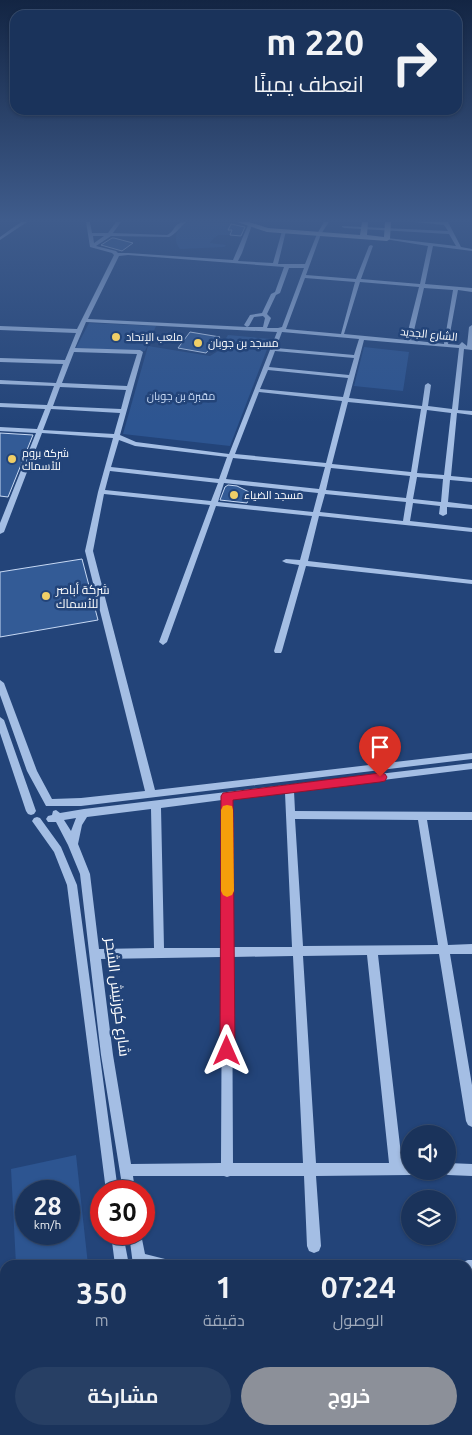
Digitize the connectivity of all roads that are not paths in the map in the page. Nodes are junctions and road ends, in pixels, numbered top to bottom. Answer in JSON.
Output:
{"nodes":[{"id":1,"x":100,"y":289,"type":"edge"},
{"id":2,"x":278,"y":289,"type":"edge"},
{"id":3,"x":299,"y":289,"type":"edge"},
{"id":4,"x":356,"y":289,"type":"edge"},
{"id":5,"x":421,"y":289,"type":"edge"},
{"id":6,"x":456,"y":289,"type":"joint"},
{"id":7,"x":472,"y":290,"type":"edge"},
{"id":8,"x":264,"y":314,"type":"junction"},
{"id":9,"x":85,"y":318,"type":"junction"},
{"id":10,"x":247,"y":326,"type":"junction"},
{"id":11,"x":265,"y":327,"type":"junction"},
{"id":12,"x":472,"y":327,"type":"edge"},
{"id":13,"x":0,"y":328,"type":"edge"},
{"id":14,"x":282,"y":329,"type":"junction"},
{"id":15,"x":79,"y":331,"type":"junction"},
{"id":16,"x":343,"y":333,"type":"junction"},
{"id":17,"x":362,"y":337,"type":"junction"},
{"id":18,"x":409,"y":339,"type":"junction"},
{"id":19,"x":446,"y":343,"type":"junction"},
{"id":20,"x":462,"y":346,"type":"junction"},
{"id":21,"x":471,"y":346,"type":"edge"},
{"id":22,"x":272,"y":349,"type":"junction"},
{"id":23,"x":72,"y":350,"type":"junction"},
{"id":24,"x":357,"y":356,"type":"junction"},
{"id":25,"x":0,"y":360,"type":"edge"},
{"id":26,"x":66,"y":362,"type":"junction"},
{"id":27,"x":265,"y":368,"type":"junction"},
{"id":28,"x":352,"y":377,"type":"junction"},
{"id":29,"x":0,"y":382,"type":"edge"},
{"id":30,"x":57,"y":385,"type":"junction"},
{"id":31,"x":428,"y":385,"type":"dead end"},
{"id":32,"x":130,"y":388,"type":"junction"},
{"id":33,"x":256,"y":390,"type":"junction"},
{"id":34,"x":346,"y":400,"type":"junction"},
{"id":35,"x":0,"y":405,"type":"edge"},
{"id":36,"x":48,"y":407,"type":"junction"},
{"id":37,"x":424,"y":408,"type":"junction"},
{"id":38,"x":124,"y":411,"type":"junction"},
{"id":39,"x":455,"y":411,"type":"junction"},
{"id":40,"x":472,"y":413,"type":"edge"},
{"id":41,"x":0,"y":429,"type":"edge"},
{"id":42,"x":39,"y":431,"type":"junction"},
{"id":43,"x":116,"y":436,"type":"junction"},
{"id":44,"x":231,"y":456,"type":"junction"},
{"id":45,"x":329,"y":466,"type":"junction"},
{"id":46,"x":107,"y":469,"type":"junction"},
{"id":47,"x":414,"y":475,"type":"junction"},
{"id":48,"x":447,"y":478,"type":"junction"},
{"id":49,"x":472,"y":480,"type":"edge"},
{"id":50,"x":222,"y":481,"type":"junction"},
{"id":51,"x":322,"y":491,"type":"junction"},
{"id":52,"x":100,"y":492,"type":"junction"},
{"id":53,"x":410,"y":500,"type":"junction"},
{"id":54,"x":444,"y":503,"type":"junction"},
{"id":55,"x":213,"y":504,"type":"junction"},
{"id":56,"x":472,"y":506,"type":"edge"},
{"id":57,"x":316,"y":514,"type":"junction"},
{"id":58,"x":443,"y":514,"type":"dead end"},
{"id":59,"x":406,"y":523,"type":"junction"},
{"id":60,"x":472,"y":530,"type":"edge"},
{"id":61,"x":0,"y":532,"type":"edge"},
{"id":62,"x":286,"y":561,"type":"dead end"},
{"id":63,"x":303,"y":563,"type":"junction"},
{"id":64,"x":472,"y":582,"type":"edge"},
{"id":65,"x":163,"y":642,"type":"dead end"},
{"id":66,"x":278,"y":651,"type":"dead end"},
{"id":67,"x":0,"y":683,"type":"edge"},
{"id":68,"x":0,"y":720,"type":"edge"},
{"id":69,"x":472,"y":756,"type":"edge"},
{"id":70,"x":472,"y":766,"type":"edge"},
{"id":71,"x":289,"y":789,"type":"junction"},
{"id":72,"x":151,"y":794,"type":"junction"},
{"id":73,"x":227,"y":796,"type":"junction"},
{"id":74,"x":156,"y":805,"type":"junction"},
{"id":75,"x":53,"y":811,"type":"junction"},
{"id":76,"x":84,"y":813,"type":"junction"},
{"id":77,"x":291,"y":815,"type":"junction"},
{"id":78,"x":34,"y":816,"type":"junction"},
{"id":79,"x":422,"y":816,"type":"junction"},
{"id":80,"x":472,"y":816,"type":"edge"},
{"id":81,"x":73,"y":844,"type":"junction"},
{"id":82,"x":443,"y":949,"type":"junction"},
{"id":83,"x":472,"y":949,"type":"edge"},
{"id":84,"x":372,"y":950,"type":"junction"},
{"id":85,"x":227,"y":951,"type":"junction"},
{"id":86,"x":299,"y":951,"type":"junction"},
{"id":87,"x":159,"y":952,"type":"junction"},
{"id":88,"x":95,"y":954,"type":"junction"},
{"id":89,"x":107,"y":1055,"type":"junction"},
{"id":90,"x":95,"y":1058,"type":"junction"},
{"id":91,"x":472,"y":1121,"type":"edge"},
{"id":92,"x":396,"y":1169,"type":"junction"},
{"id":93,"x":401,"y":1169,"type":"edge"},
{"id":94,"x":456,"y":1169,"type":"edge"},
{"id":95,"x":126,"y":1170,"type":"junction"},
{"id":96,"x":308,"y":1170,"type":"junction"},
{"id":97,"x":472,"y":1170,"type":"edge"},
{"id":98,"x":227,"y":1171,"type":"junction"},
{"id":99,"x":111,"y":1180,"type":"edge"},
{"id":100,"x":127,"y":1180,"type":"edge"},
{"id":101,"x":119,"y":1245,"type":"edge"},
{"id":102,"x":137,"y":1245,"type":"edge"},
{"id":103,"x":314,"y":1246,"type":"dead end"},
{"id":104,"x":121,"y":1260,"type":"edge"},
{"id":105,"x":139,"y":1260,"type":"edge"}],
"edges":[{"from":1,"to":9,"type":"street"},
{"from":2,"to":8,"type":"street"},
{"from":3,"to":14,"type":"street"},
{"from":4,"to":16,"type":"street"},
{"from":5,"to":18,"type":"street"},
{"from":6,"to":7,"type":"street"},
{"from":6,"to":19,"type":"street"},
{"from":8,"to":10,"type":"street"},
{"from":8,"to":11,"type":"street"},
{"from":9,"to":10,"type":"street","name":"الشارع الجديد"},
{"from":9,"to":14,"type":"street","name":"الشارع الجديد"},
{"from":9,"to":15,"type":"street"},
{"from":10,"to":11,"type":"street","name":"الشارع الجديد"},
{"from":11,"to":14,"type":"street","name":"الشارع الجديد"},
{"from":12,"to":21,"type":"street"},
{"from":13,"to":15,"type":"street"},
{"from":14,"to":16,"type":"street","name":"الشارع الجديد"},
{"from":14,"to":17,"type":"street","name":"الشارع الجديد"},
{"from":14,"to":22,"type":"street"},
{"from":15,"to":23,"type":"street"},
{"from":16,"to":18,"type":"street","name":"الشارع الجديد"},
{"from":17,"to":20,"type":"street","name":"الشارع الجديد"},
{"from":17,"to":24,"type":"street"},
{"from":18,"to":19,"type":"street","name":"الشارع الجديد"},
{"from":19,"to":20,"type":"street","name":"الشارع الجديد"},
{"from":20,"to":21,"type":"street","name":"الشارع الجديد"},
{"from":20,"to":39,"type":"street"},
{"from":22,"to":24,"type":"street"},
{"from":22,"to":27,"type":"street"},
{"from":23,"to":26,"type":"street"},
{"from":23,"to":32,"type":"street"},
{"from":24,"to":28,"type":"street"},
{"from":25,"to":26,"type":"street"},
{"from":26,"to":30,"type":"street"},
{"from":27,"to":28,"type":"street"},
{"from":27,"to":33,"type":"street"},
{"from":28,"to":34,"type":"street"},
{"from":29,"to":30,"type":"street"},
{"from":30,"to":32,"type":"street"},
{"from":30,"to":36,"type":"street"},
{"from":31,"to":37,"type":"street"},
{"from":32,"to":38,"type":"street"},
{"from":33,"to":34,"type":"street"},
{"from":33,"to":44,"type":"street"},
{"from":34,"to":37,"type":"street"},
{"from":34,"to":45,"type":"street"},
{"from":35,"to":36,"type":"street"},
{"from":36,"to":38,"type":"street"},
{"from":36,"to":42,"type":"street"},
{"from":37,"to":39,"type":"street"},
{"from":37,"to":47,"type":"street"},
{"from":38,"to":43,"type":"street"},
{"from":39,"to":40,"type":"street"},
{"from":39,"to":48,"type":"street"},
{"from":41,"to":42,"type":"street"},
{"from":42,"to":43,"type":"street"},
{"from":42,"to":61,"type":"street"},
{"from":43,"to":44,"type":"street"},
{"from":43,"to":46,"type":"street"},
{"from":44,"to":45,"type":"street"},
{"from":44,"to":50,"type":"street"},
{"from":45,"to":47,"type":"street"},
{"from":45,"to":51,"type":"street"},
{"from":46,"to":50,"type":"street"},
{"from":46,"to":52,"type":"street"},
{"from":47,"to":48,"type":"street"},
{"from":47,"to":53,"type":"street"},
{"from":48,"to":49,"type":"street"},
{"from":48,"to":54,"type":"street"},
{"from":50,"to":51,"type":"street"},
{"from":50,"to":55,"type":"street"},
{"from":51,"to":53,"type":"street"},
{"from":51,"to":57,"type":"street"},
{"from":52,"to":55,"type":"street"},
{"from":52,"to":72,"type":"street"},
{"from":53,"to":54,"type":"street"},
{"from":53,"to":59,"type":"street"},
{"from":54,"to":56,"type":"street"},
{"from":54,"to":58,"type":"street"},
{"from":55,"to":57,"type":"street"},
{"from":55,"to":65,"type":"street"},
{"from":57,"to":59,"type":"street"},
{"from":57,"to":63,"type":"street"},
{"from":59,"to":60,"type":"street"},
{"from":62,"to":63,"type":"street"},
{"from":63,"to":64,"type":"street"},
{"from":63,"to":66,"type":"street"},
{"from":67,"to":75,"type":"street","name":"شارع كورنيش الشحر"},
{"from":68,"to":78,"type":"street"},
{"from":69,"to":72,"type":"street"},
{"from":70,"to":71,"type":"street"},
{"from":71,"to":73,"type":"street"},
{"from":71,"to":77,"type":"street"},
{"from":72,"to":75,"type":"street"},
{"from":73,"to":74,"type":"street"},
{"from":73,"to":85,"type":"street"},
{"from":74,"to":76,"type":"street"},
{"from":74,"to":87,"type":"street"},
{"from":75,"to":76,"type":"street"},
{"from":75,"to":78,"type":"street"},
{"from":75,"to":78,"type":"street"},
{"from":75,"to":81,"type":"street","name":"شارع كورنيش الشحر"},
{"from":76,"to":81,"type":"street"},
{"from":77,"to":79,"type":"street"},
{"from":77,"to":86,"type":"street"},
{"from":78,"to":90,"type":"street"},
{"from":79,"to":80,"type":"street"},
{"from":79,"to":82,"type":"street"},
{"from":81,"to":88,"type":"street","name":"شارع كورنيش الشحر"},
{"from":82,"to":83,"type":"street"},
{"from":82,"to":84,"type":"street"},
{"from":82,"to":91,"type":"street"},
{"from":84,"to":86,"type":"street"},
{"from":84,"to":92,"type":"street"},
{"from":85,"to":86,"type":"street"},
{"from":85,"to":87,"type":"street"},
{"from":85,"to":98,"type":"street"},
{"from":86,"to":96,"type":"street"},
{"from":87,"to":88,"type":"street"},
{"from":88,"to":89,"type":"street","name":"شارع كورنيش الشحر"},
{"from":89,"to":90,"type":"street"},
{"from":89,"to":95,"type":"street","name":"شارع كورنيش الشحر"},
{"from":90,"to":99,"type":"street"},
{"from":92,"to":93,"type":"street"},
{"from":92,"to":96,"type":"street"},
{"from":94,"to":97,"type":"street"},
{"from":95,"to":98,"type":"street"},
{"from":95,"to":100,"type":"street","name":"شارع كورنيش الشحر"},
{"from":96,"to":98,"type":"street"},
{"from":96,"to":103,"type":"street"},
{"from":101,"to":104,"type":"street"},
{"from":102,"to":105,"type":"street"}]}
